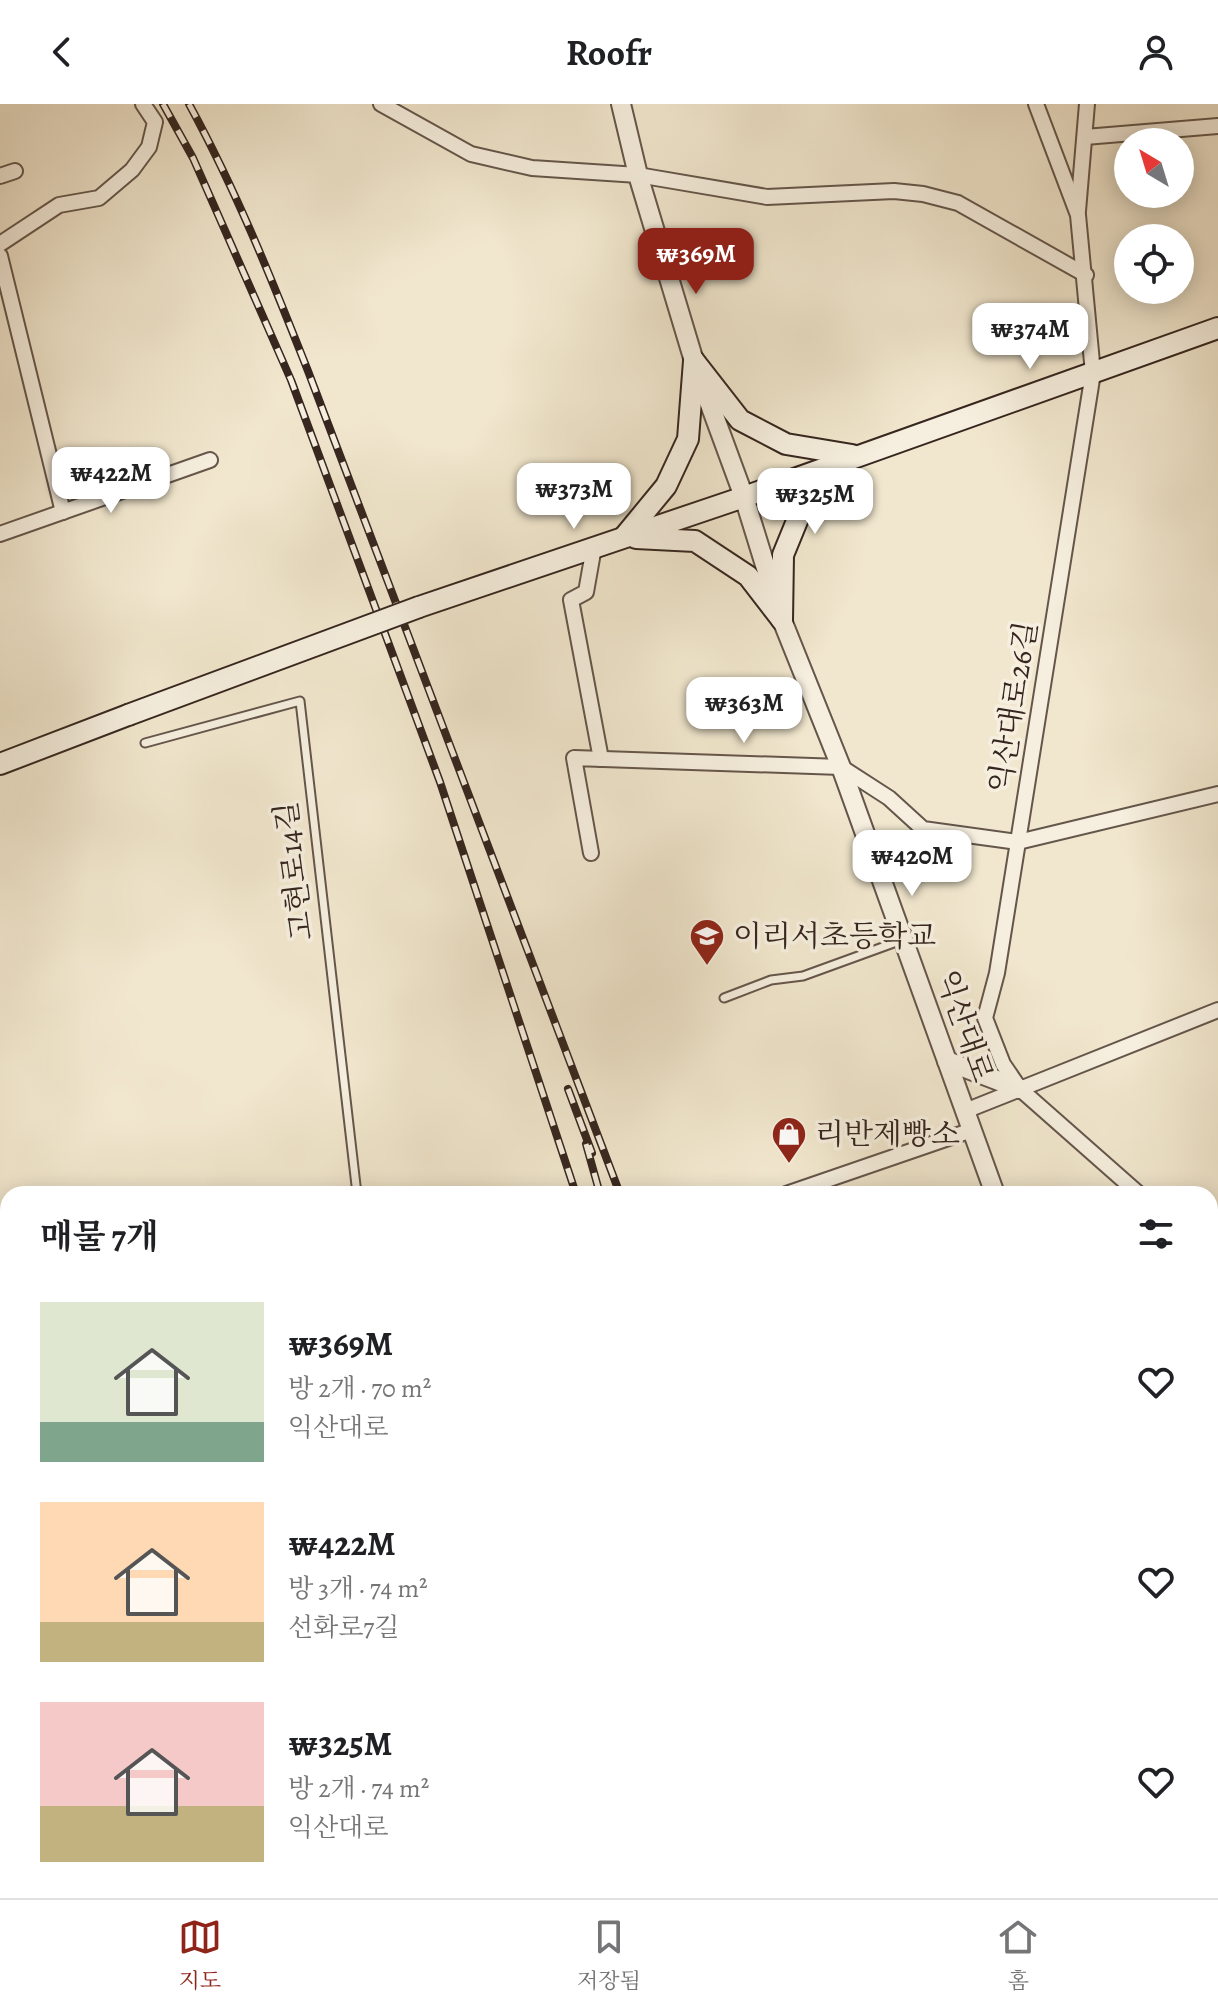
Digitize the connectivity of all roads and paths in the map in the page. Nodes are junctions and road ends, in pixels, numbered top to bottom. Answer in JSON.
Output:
{"nodes":[{"id":1,"x":143,"y":104,"type":"edge"},
{"id":2,"x":381,"y":104,"type":"edge"},
{"id":3,"x":621,"y":104,"type":"edge"},
{"id":4,"x":1036,"y":104,"type":"edge"},
{"id":5,"x":1087,"y":104,"type":"edge"},
{"id":6,"x":1218,"y":126,"type":"edge"},
{"id":7,"x":1085,"y":137,"type":"junction"},
{"id":8,"x":638,"y":175,"type":"junction"},
{"id":9,"x":1078,"y":215,"type":"junction"},
{"id":10,"x":0,"y":244,"type":"edge"},
{"id":11,"x":0,"y":256,"type":"edge"},
{"id":12,"x":1086,"y":275,"type":"junction"},
{"id":13,"x":1218,"y":328,"type":"edge"},
{"id":14,"x":694,"y":361,"type":"junction"},
{"id":15,"x":1093,"y":373,"type":"junction"},
{"id":16,"x":856,"y":455,"type":"junction"},
{"id":17,"x":210,"y":460,"type":"dead end"},
{"id":18,"x":744,"y":497,"type":"junction"},
{"id":19,"x":63,"y":512,"type":"junction"},
{"id":20,"x":0,"y":534,"type":"edge"},
{"id":21,"x":624,"y":537,"type":"junction"},
{"id":22,"x":594,"y":547,"type":"junction"},
{"id":23,"x":782,"y":620,"type":"junction"},
{"id":24,"x":145,"y":743,"type":"dead end"},
{"id":25,"x":601,"y":759,"type":"junction"},
{"id":26,"x":0,"y":764,"type":"edge"},
{"id":27,"x":841,"y":767,"type":"junction"},
{"id":28,"x":1218,"y":794,"type":"edge"},
{"id":29,"x":1018,"y":842,"type":"junction"},
{"id":30,"x":591,"y":853,"type":"dead end"},
{"id":31,"x":904,"y":939,"type":"junction"},
{"id":32,"x":724,"y":998,"type":"dead end"},
{"id":33,"x":1218,"y":1010,"type":"edge"},
{"id":34,"x":947,"y":1061,"type":"junction"},
{"id":35,"x":1020,"y":1089,"type":"junction"},
{"id":36,"x":965,"y":1111,"type":"junction"},
{"id":37,"x":972,"y":1130,"type":"junction"},
{"id":38,"x":356,"y":1186,"type":"edge"},
{"id":39,"x":809,"y":1186,"type":"edge"},
{"id":40,"x":992,"y":1186,"type":"edge"},
{"id":41,"x":1130,"y":1186,"type":"edge"}],
"edges":[{"from":1,"to":10,"type":"street"},
{"from":2,"to":8,"type":"street"},
{"from":3,"to":8,"type":"street","name":"익산대로"},
{"from":4,"to":9,"type":"street"},
{"from":5,"to":7,"type":"street"},
{"from":6,"to":7,"type":"street"},
{"from":7,"to":9,"type":"street"},
{"from":8,"to":12,"type":"street"},
{"from":8,"to":14,"type":"street","name":"익산대로"},
{"from":9,"to":12,"type":"street","name":"익산대로26길"},
{"from":11,"to":19,"type":"street"},
{"from":12,"to":15,"type":"street","name":"익산대로26길"},
{"from":13,"to":15,"type":"main road"},
{"from":14,"to":16,"type":"main road"},
{"from":14,"to":18,"type":"street","name":"익산대로"},
{"from":14,"to":21,"type":"main road"},
{"from":15,"to":16,"type":"main road"},
{"from":15,"to":29,"type":"street","name":"익산대로26길"},
{"from":16,"to":18,"type":"main road"},
{"from":16,"to":23,"type":"main road"},
{"from":17,"to":19,"type":"street"},
{"from":18,"to":21,"type":"main road"},
{"from":18,"to":23,"type":"street","name":"익산대로"},
{"from":19,"to":20,"type":"street"},
{"from":21,"to":22,"type":"main road"},
{"from":21,"to":23,"type":"main road"},
{"from":22,"to":25,"type":"street"},
{"from":22,"to":26,"type":"main road","bridge":true},
{"from":23,"to":27,"type":"street","name":"익산대로"},
{"from":24,"to":38,"type":"lane","name":"고현로14길"},
{"from":25,"to":27,"type":"street"},
{"from":25,"to":30,"type":"street"},
{"from":27,"to":29,"type":"street"},
{"from":27,"to":31,"type":"street","name":"익산대로"},
{"from":28,"to":29,"type":"street"},
{"from":29,"to":35,"type":"street","name":"익산대로26길"},
{"from":31,"to":32,"type":"lane"},
{"from":31,"to":34,"type":"street","name":"익산대로"},
{"from":33,"to":35,"type":"street"},
{"from":34,"to":35,"type":"street"},
{"from":34,"to":36,"type":"street","name":"익산대로"},
{"from":35,"to":36,"type":"street"},
{"from":35,"to":41,"type":"street","name":"익산대로26길"},
{"from":36,"to":37,"type":"street","name":"익산대로"},
{"from":37,"to":39,"type":"street"},
{"from":37,"to":40,"type":"street","name":"익산대로"}]}
